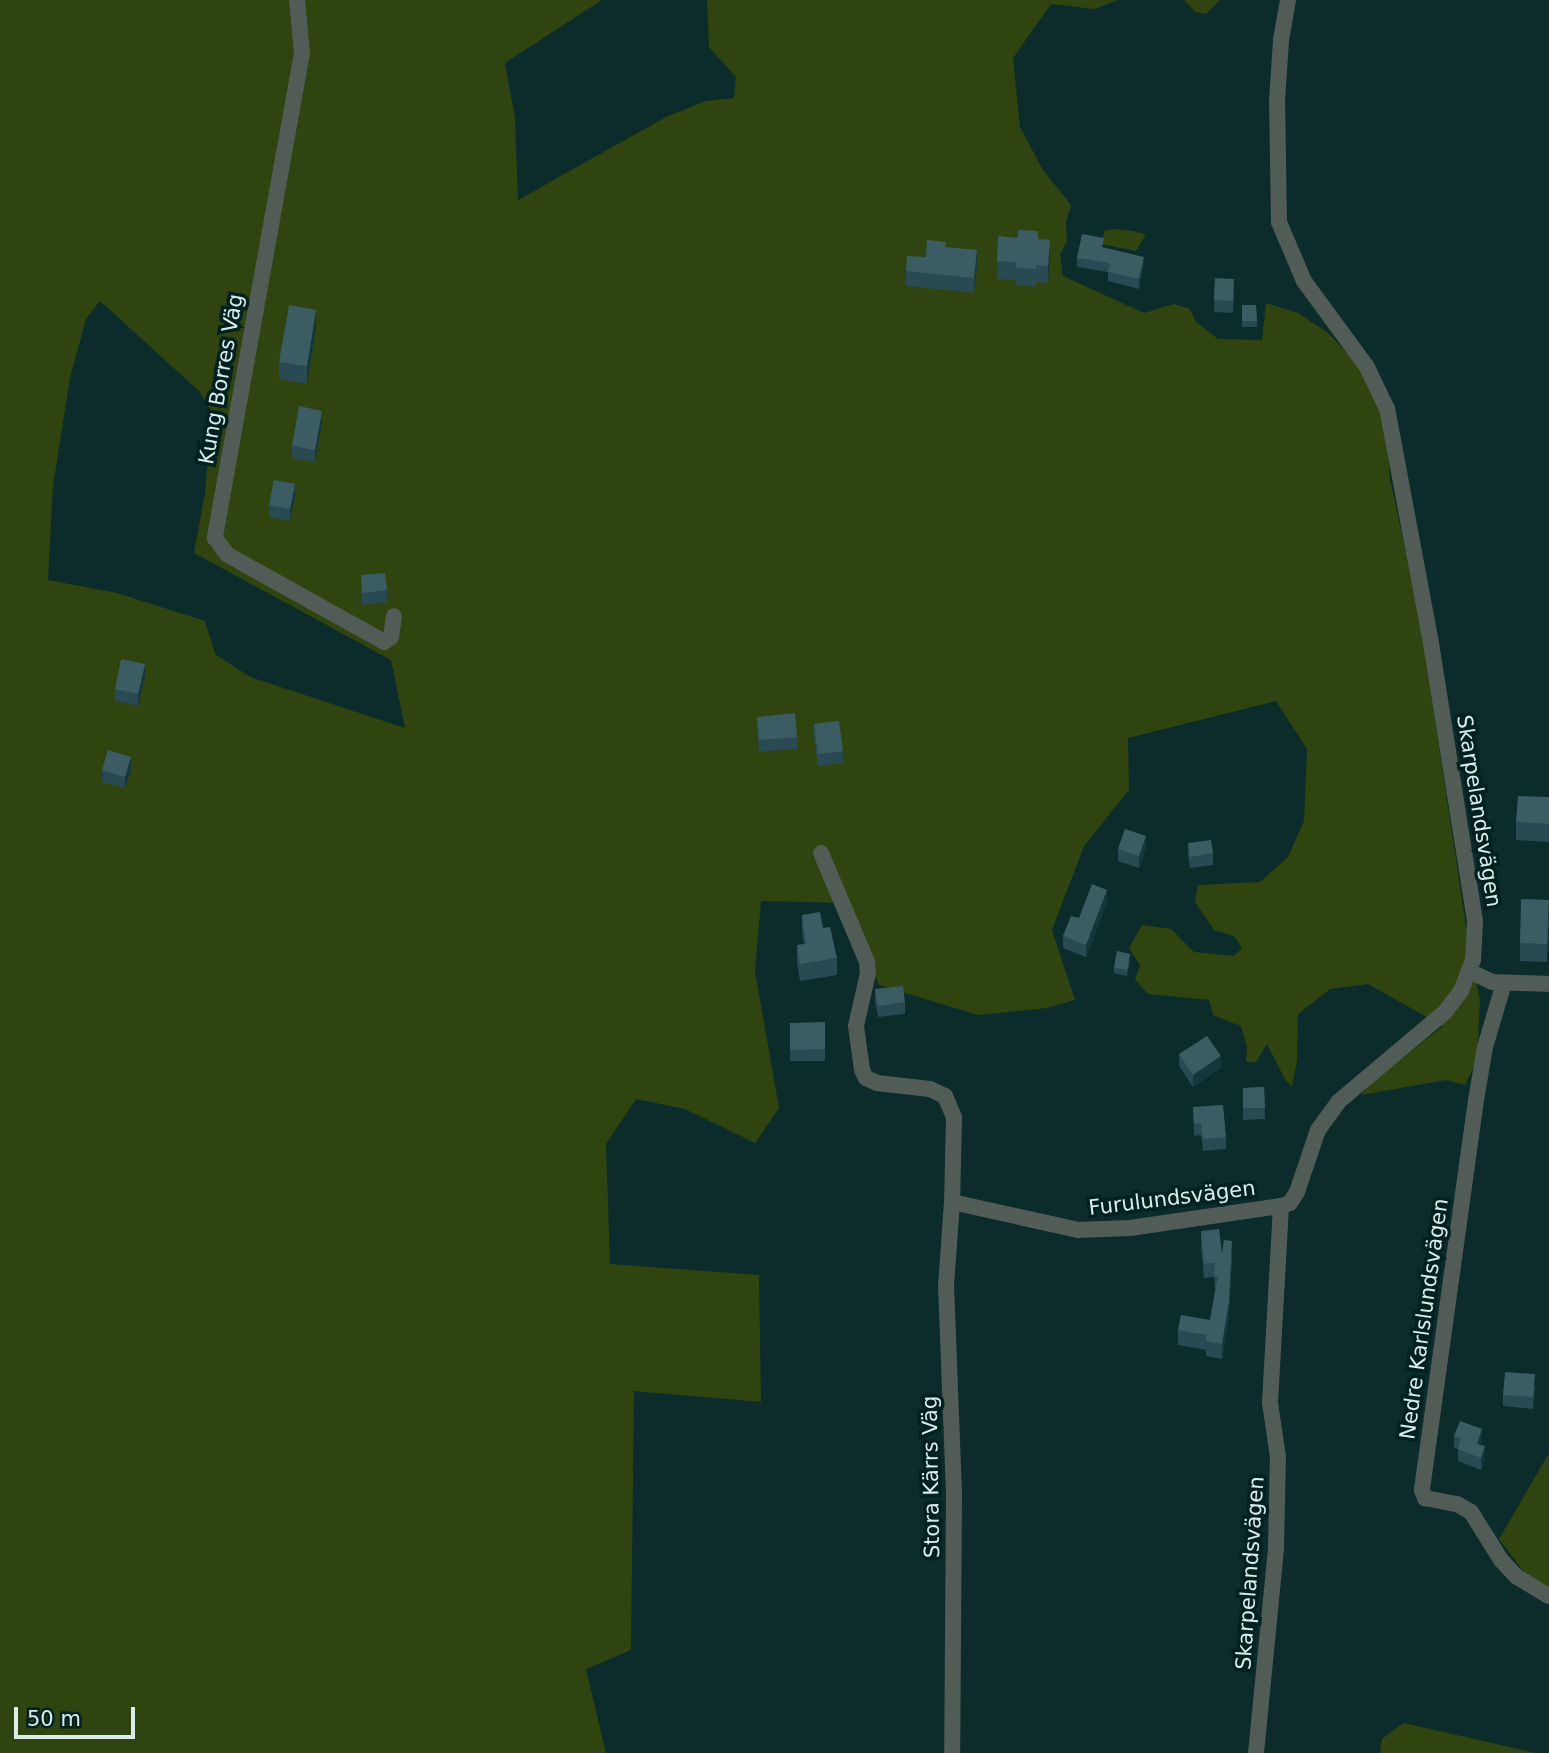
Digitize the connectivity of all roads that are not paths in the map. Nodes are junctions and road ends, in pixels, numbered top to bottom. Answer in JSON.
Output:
{"nodes":[{"id":1,"x":297,"y":0,"type":"edge"},
{"id":2,"x":1288,"y":0,"type":"edge"},
{"id":3,"x":394,"y":616,"type":"dead end"},
{"id":4,"x":821,"y":853,"type":"dead end"},
{"id":5,"x":1471,"y":972,"type":"junction"},
{"id":6,"x":1504,"y":983,"type":"junction"},
{"id":7,"x":1549,"y":984,"type":"edge"},
{"id":8,"x":952,"y":1202,"type":"junction"},
{"id":9,"x":1281,"y":1206,"type":"junction"},
{"id":10,"x":1549,"y":1596,"type":"edge"},
{"id":11,"x":952,"y":1753,"type":"edge"},
{"id":12,"x":1256,"y":1753,"type":"edge"}],
"edges":[{"from":1,"to":3,"type":"street","name":"Kung Borres Väg"},
{"from":2,"to":5,"type":"street","name":"Skarpelandsvägen"},
{"from":4,"to":8,"type":"street"},
{"from":5,"to":6,"type":"street"},
{"from":5,"to":9,"type":"street","name":"Skarpelandsvägen"},
{"from":6,"to":7,"type":"street"},
{"from":6,"to":10,"type":"street","name":"Nedre Karlslundsvägen"},
{"from":8,"to":9,"type":"street","name":"Furulundsvägen"},
{"from":8,"to":11,"type":"street","name":"Stora Kärrs Väg"},
{"from":9,"to":12,"type":"street","name":"Skarpelandsvägen"}]}
